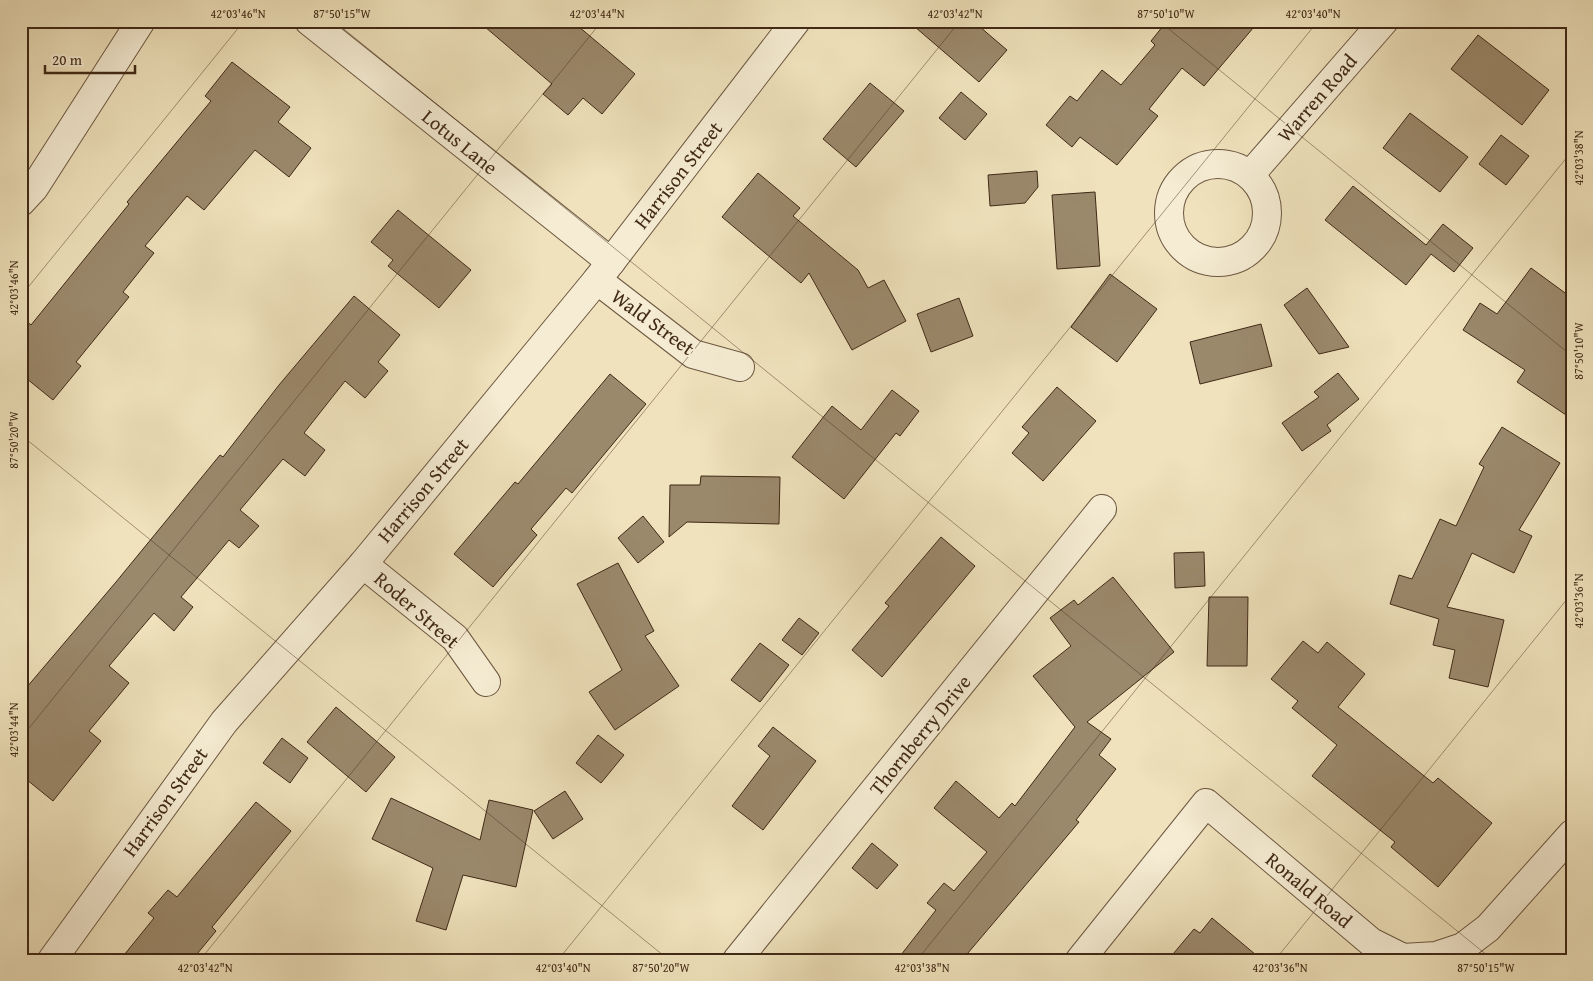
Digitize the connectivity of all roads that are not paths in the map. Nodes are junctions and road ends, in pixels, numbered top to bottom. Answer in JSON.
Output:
{"nodes":[{"id":1,"x":142,"y":21,"type":"edge"},
{"id":2,"x":309,"y":21,"type":"edge"},
{"id":3,"x":796,"y":21,"type":"edge"},
{"id":4,"x":1384,"y":21,"type":"edge"},
{"id":5,"x":1250,"y":175,"type":"dead end"},
{"id":6,"x":21,"y":202,"type":"edge"},
{"id":7,"x":604,"y":271,"type":"junction"},
{"id":8,"x":740,"y":367,"type":"dead end"},
{"id":9,"x":1102,"y":509,"type":"dead end"},
{"id":10,"x":363,"y":564,"type":"junction"},
{"id":11,"x":486,"y":682,"type":"dead end"},
{"id":12,"x":1572,"y":834,"type":"edge"},
{"id":13,"x":52,"y":960,"type":"edge"},
{"id":14,"x":737,"y":960,"type":"edge"},
{"id":15,"x":1080,"y":960,"type":"edge"}],
"edges":[{"from":1,"to":6,"type":"street"},
{"from":2,"to":7,"type":"street","name":"Lotus Lane"},
{"from":3,"to":7,"type":"street","name":"Harrison Street"},
{"from":4,"to":5,"type":"street","name":"Warren Road"},
{"from":7,"to":8,"type":"street","name":"Wald Street"},
{"from":7,"to":10,"type":"street","name":"Harrison Street"},
{"from":9,"to":14,"type":"street","name":"Thornberry Drive"},
{"from":10,"to":11,"type":"street","name":"Roder Street"},
{"from":10,"to":13,"type":"street","name":"Harrison Street"},
{"from":12,"to":15,"type":"street","name":"Ronald Road"}]}
